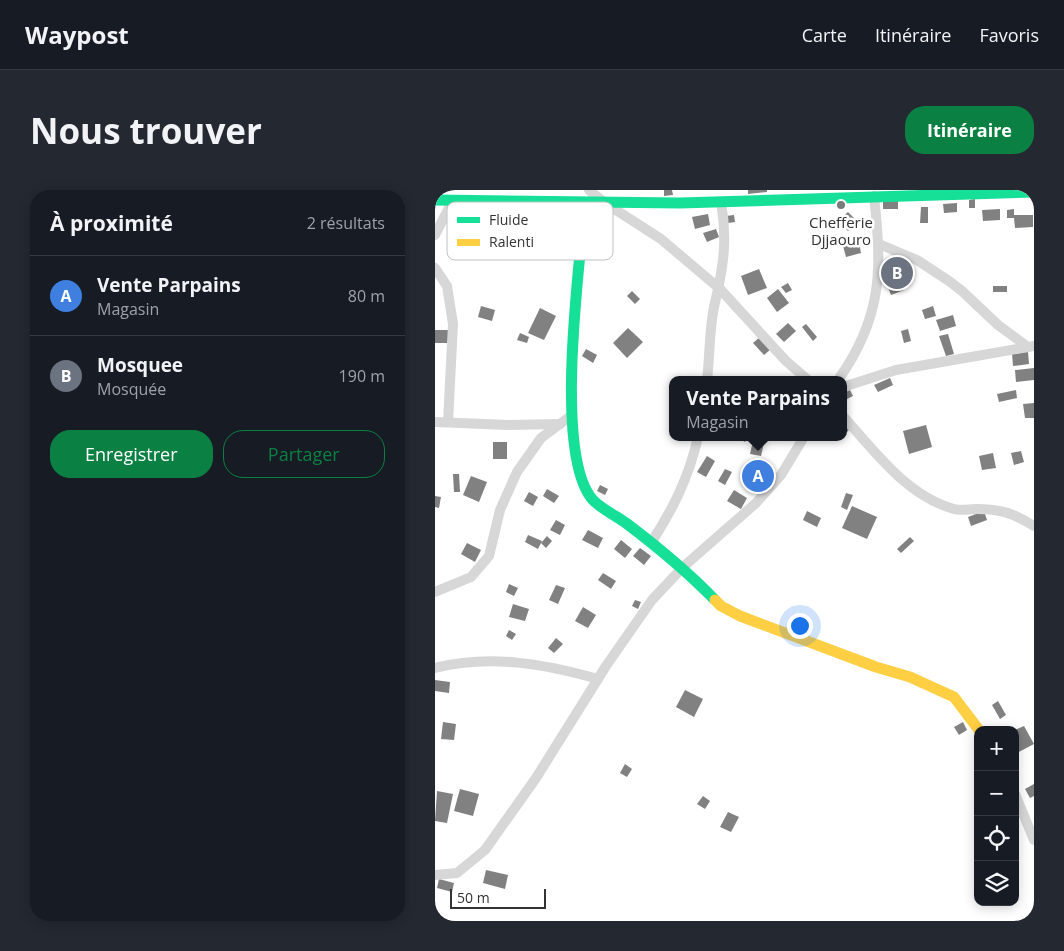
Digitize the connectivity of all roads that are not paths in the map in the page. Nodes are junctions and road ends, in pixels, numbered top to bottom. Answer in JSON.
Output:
{"nodes":[{"id":1,"x":589,"y":190,"type":"edge"},
{"id":2,"x":1034,"y":192,"type":"edge"},
{"id":3,"x":859,"y":193,"type":"edge"},
{"id":4,"x":808,"y":194,"type":"edge"},
{"id":5,"x":874,"y":196,"type":"junction"},
{"id":6,"x":724,"y":198,"type":"edge"},
{"id":7,"x":435,"y":200,"type":"edge"},
{"id":8,"x":452,"y":202,"type":"edge"},
{"id":9,"x":603,"y":202,"type":"edge"},
{"id":10,"x":613,"y":204,"type":"edge"},
{"id":11,"x":613,"y":209,"type":"edge"},
{"id":12,"x":447,"y":212,"type":"edge"},
{"id":13,"x":435,"y":235,"type":"edge"},
{"id":14,"x":879,"y":244,"type":"junction"},
{"id":15,"x":580,"y":260,"type":"edge"},
{"id":16,"x":435,"y":268,"type":"edge"},
{"id":17,"x":720,"y":289,"type":"junction"},
{"id":18,"x":1031,"y":347,"type":"edge"},
{"id":19,"x":707,"y":376,"type":"edge"},
{"id":20,"x":803,"y":376,"type":"edge"},
{"id":21,"x":841,"y":376,"type":"edge"},
{"id":22,"x":847,"y":386,"type":"edge"},
{"id":23,"x":572,"y":415,"type":"junction"},
{"id":24,"x":847,"y":420,"type":"edge"},
{"id":25,"x":435,"y":422,"type":"edge"},
{"id":26,"x":448,"y":422,"type":"junction"},
{"id":27,"x":560,"y":424,"type":"junction"},
{"id":28,"x":697,"y":441,"type":"edge"},
{"id":29,"x":802,"y":441,"type":"edge"},
{"id":30,"x":1034,"y":526,"type":"edge"},
{"id":31,"x":651,"y":543,"type":"junction"},
{"id":32,"x":683,"y":567,"type":"junction"},
{"id":33,"x":435,"y":592,"type":"edge"},
{"id":34,"x":435,"y":668,"type":"edge"},
{"id":35,"x":598,"y":679,"type":"junction"},
{"id":36,"x":977,"y":726,"type":"edge"},
{"id":37,"x":1019,"y":804,"type":"edge"},
{"id":38,"x":1034,"y":840,"type":"edge"},
{"id":39,"x":435,"y":875,"type":"edge"}],
"edges":[{"from":1,"to":9,"type":"street"},
{"from":2,"to":5,"type":"street"},
{"from":3,"to":4,"type":"street"},
{"from":3,"to":5,"type":"street"},
{"from":4,"to":6,"type":"street"},
{"from":5,"to":14,"type":"street"},
{"from":6,"to":10,"type":"street"},
{"from":6,"to":17,"type":"street"},
{"from":7,"to":8,"type":"street"},
{"from":11,"to":17,"type":"street"},
{"from":12,"to":13,"type":"street"},
{"from":14,"to":18,"type":"street"},
{"from":14,"to":21,"type":"street"},
{"from":15,"to":23,"type":"street"},
{"from":16,"to":26,"type":"street"},
{"from":17,"to":19,"type":"street"},
{"from":17,"to":20,"type":"street"},
{"from":18,"to":22,"type":"street"},
{"from":23,"to":27,"type":"street"},
{"from":23,"to":31,"type":"street"},
{"from":24,"to":30,"type":"street"},
{"from":25,"to":26,"type":"street"},
{"from":26,"to":27,"type":"street"},
{"from":27,"to":33,"type":"street"},
{"from":28,"to":31,"type":"street"},
{"from":29,"to":32,"type":"street"},
{"from":31,"to":32,"type":"street"},
{"from":32,"to":35,"type":"street"},
{"from":32,"to":36,"type":"street"},
{"from":34,"to":35,"type":"street"},
{"from":35,"to":39,"type":"street"},
{"from":37,"to":38,"type":"street"}]}
